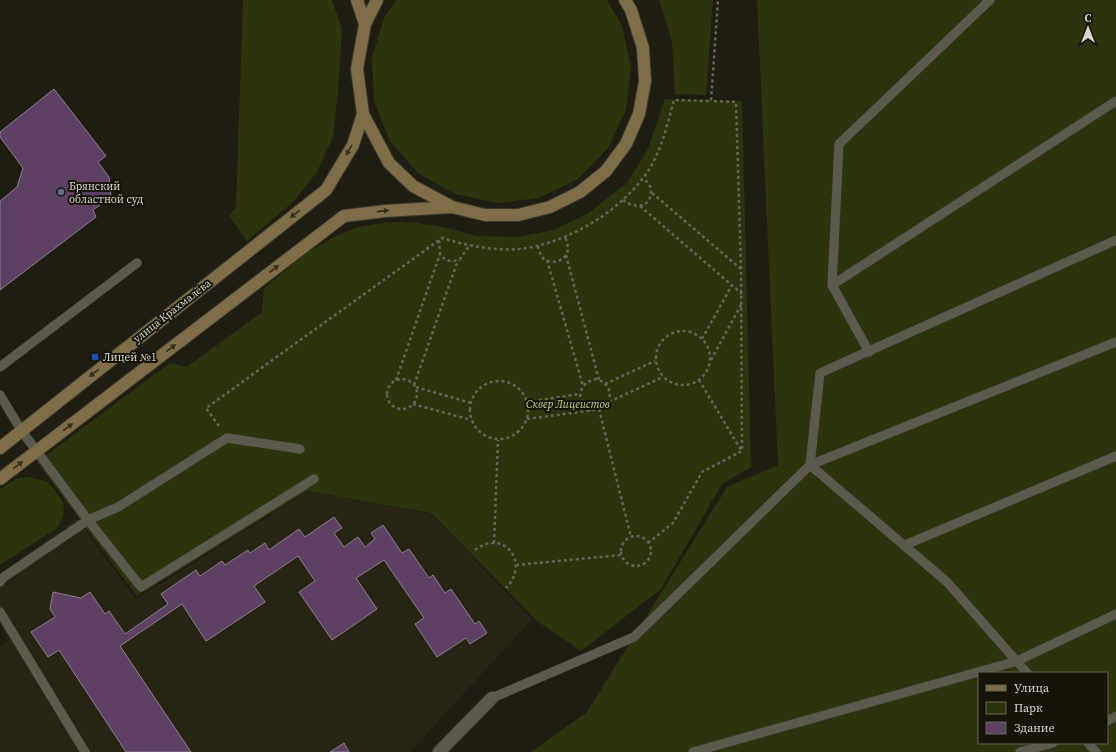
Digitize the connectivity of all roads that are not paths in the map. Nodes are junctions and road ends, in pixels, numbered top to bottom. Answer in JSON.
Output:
{"nodes":[{"id":1,"x":357,"y":0,"type":"edge"},
{"id":2,"x":377,"y":0,"type":"edge"},
{"id":3,"x":990,"y":0,"type":"edge"},
{"id":4,"x":629,"y":3,"type":"edge"},
{"id":5,"x":365,"y":24,"type":"junction"},
{"id":6,"x":1116,"y":101,"type":"edge"},
{"id":7,"x":363,"y":114,"type":"junction"},
{"id":8,"x":452,"y":207,"type":"junction"},
{"id":9,"x":1116,"y":240,"type":"edge"},
{"id":10,"x":137,"y":263,"type":"dead end"},
{"id":11,"x":832,"y":286,"type":"junction"},
{"id":12,"x":1116,"y":342,"type":"edge"},
{"id":13,"x":869,"y":352,"type":"junction"},
{"id":14,"x":0,"y":367,"type":"edge"},
{"id":15,"x":0,"y":395,"type":"edge"},
{"id":16,"x":21,"y":430,"type":"junction"},
{"id":17,"x":0,"y":448,"type":"edge"},
{"id":18,"x":300,"y":449,"type":"dead end"},
{"id":19,"x":37,"y":451,"type":"junction"},
{"id":20,"x":1116,"y":456,"type":"edge"},
{"id":21,"x":810,"y":465,"type":"junction"},
{"id":22,"x":0,"y":479,"type":"edge"},
{"id":23,"x":314,"y":479,"type":"dead end"},
{"id":24,"x":88,"y":520,"type":"junction"},
{"id":25,"x":905,"y":545,"type":"junction"},
{"id":26,"x":0,"y":582,"type":"edge"},
{"id":27,"x":0,"y":612,"type":"edge"},
{"id":28,"x":1116,"y":614,"type":"edge"},
{"id":29,"x":1017,"y":661,"type":"junction"},
{"id":30,"x":1026,"y":672,"type":"edge"},
{"id":31,"x":492,"y":698,"type":"joint"},
{"id":32,"x":1049,"y":744,"type":"edge"},
{"id":33,"x":1089,"y":744,"type":"edge"},
{"id":34,"x":85,"y":752,"type":"edge"},
{"id":35,"x":439,"y":752,"type":"edge"},
{"id":36,"x":693,"y":752,"type":"edge"},
{"id":37,"x":1020,"y":752,"type":"edge"},
{"id":38,"x":1096,"y":752,"type":"edge"}],
"edges":[{"from":1,"to":5,"type":"main road"},
{"from":2,"to":5,"type":"main road"},
{"from":3,"to":11,"type":"lane"},
{"from":4,"to":8,"type":"main road"},
{"from":5,"to":7,"type":"main road"},
{"from":6,"to":11,"type":"lane"},
{"from":7,"to":8,"type":"main road"},
{"from":7,"to":16,"type":"main road","name":"улица Крахмалёва","one_way":true},
{"from":19,"to":8,"type":"main road","one_way":true},
{"from":9,"to":13,"type":"lane"},
{"from":10,"to":14,"type":"lane"},
{"from":11,"to":13,"type":"lane"},
{"from":12,"to":21,"type":"lane"},
{"from":13,"to":21,"type":"lane"},
{"from":15,"to":16,"type":"lane"},
{"from":16,"to":17,"type":"main road","name":"улица Крахмалёва"},
{"from":16,"to":19,"type":"lane"},
{"from":18,"to":24,"type":"lane"},
{"from":22,"to":19,"type":"main road","one_way":true},
{"from":19,"to":24,"type":"lane"},
{"from":20,"to":25,"type":"lane"},
{"from":21,"to":25,"type":"lane"},
{"from":21,"to":31,"type":"lane"},
{"from":23,"to":24,"type":"lane"},
{"from":24,"to":26,"type":"lane"},
{"from":25,"to":29,"type":"lane"},
{"from":27,"to":34,"type":"lane"},
{"from":28,"to":29,"type":"lane"},
{"from":29,"to":30,"type":"lane"},
{"from":29,"to":36,"type":"lane"},
{"from":31,"to":35,"type":"street"},
{"from":32,"to":37,"type":"lane"},
{"from":33,"to":38,"type":"lane"}]}
